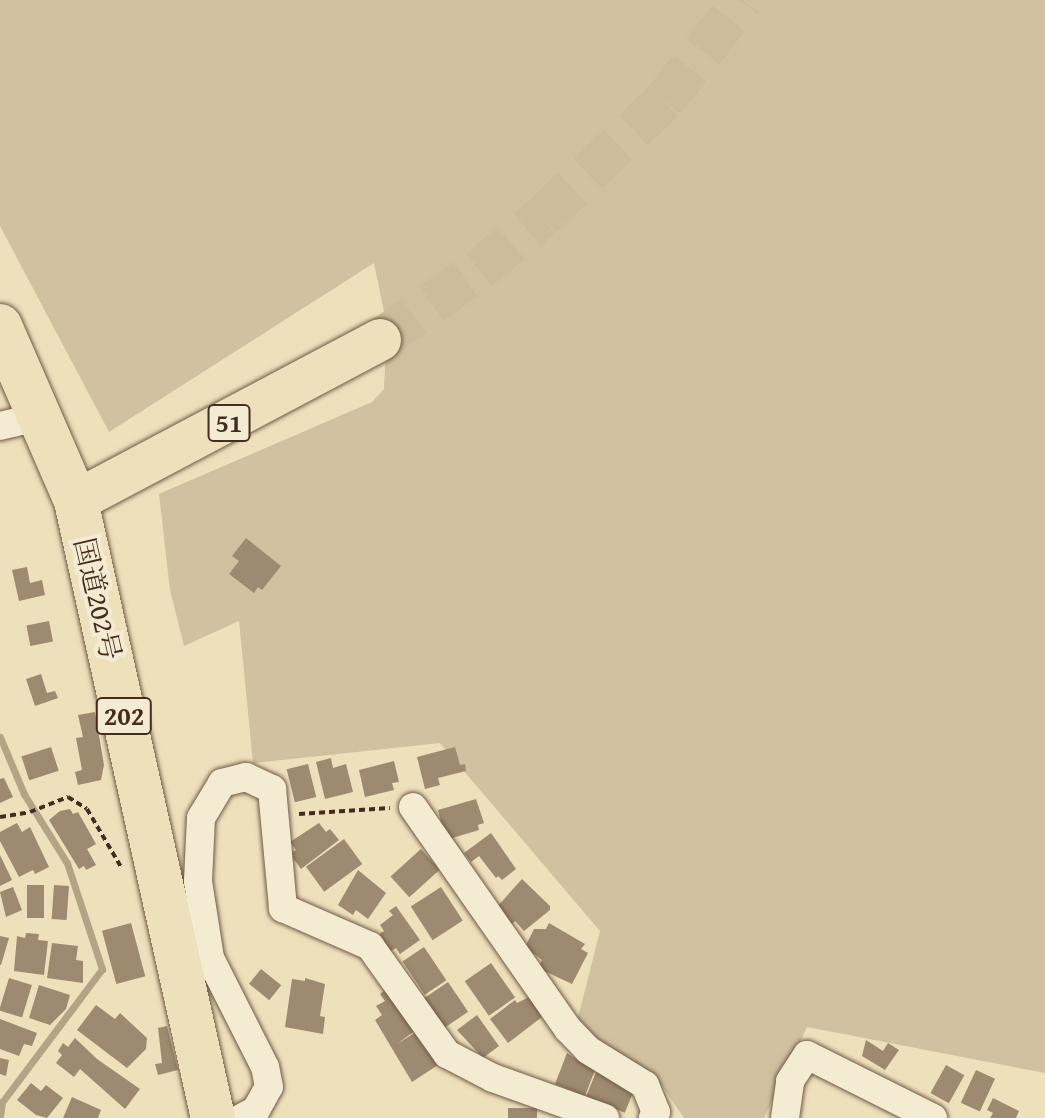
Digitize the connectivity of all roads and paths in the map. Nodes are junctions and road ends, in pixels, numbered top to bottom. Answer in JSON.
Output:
{"nodes":[{"id":1,"x":0,"y":326,"type":"edge"},
{"id":2,"x":380,"y":340,"type":"tunnel mouth"},
{"id":3,"x":42,"y":416,"type":"junction"},
{"id":4,"x":0,"y":426,"type":"edge"},
{"id":5,"x":76,"y":501,"type":"junction"},
{"id":6,"x":413,"y":807,"type":"joint"},
{"id":7,"x":274,"y":816,"type":"junction"},
{"id":8,"x":0,"y":817,"type":"edge"},
{"id":9,"x":126,"y":874,"type":"dead end"},
{"id":10,"x":213,"y":1118,"type":"edge"},
{"id":11,"x":241,"y":1118,"type":"edge"},
{"id":12,"x":605,"y":1118,"type":"edge"},
{"id":13,"x":653,"y":1118,"type":"edge"},
{"id":14,"x":785,"y":1118,"type":"edge"},
{"id":15,"x":933,"y":1118,"type":"edge"}],
"edges":[{"from":1,"to":3,"type":"highway","name":"国道202号","number":"202"},
{"from":2,"to":5,"type":"main road","number":"51"},
{"from":3,"to":4,"type":"street"},
{"from":3,"to":5,"type":"highway","name":"国道202号","number":"202"},
{"from":5,"to":10,"type":"highway","name":"国道202号","number":"202"},
{"from":6,"to":7,"type":"path"},
{"from":6,"to":13,"type":"street"},
{"from":7,"to":11,"type":"street"},
{"from":7,"to":12,"type":"street"},
{"from":8,"to":9,"type":"path"},
{"from":14,"to":15,"type":"street"}]}
